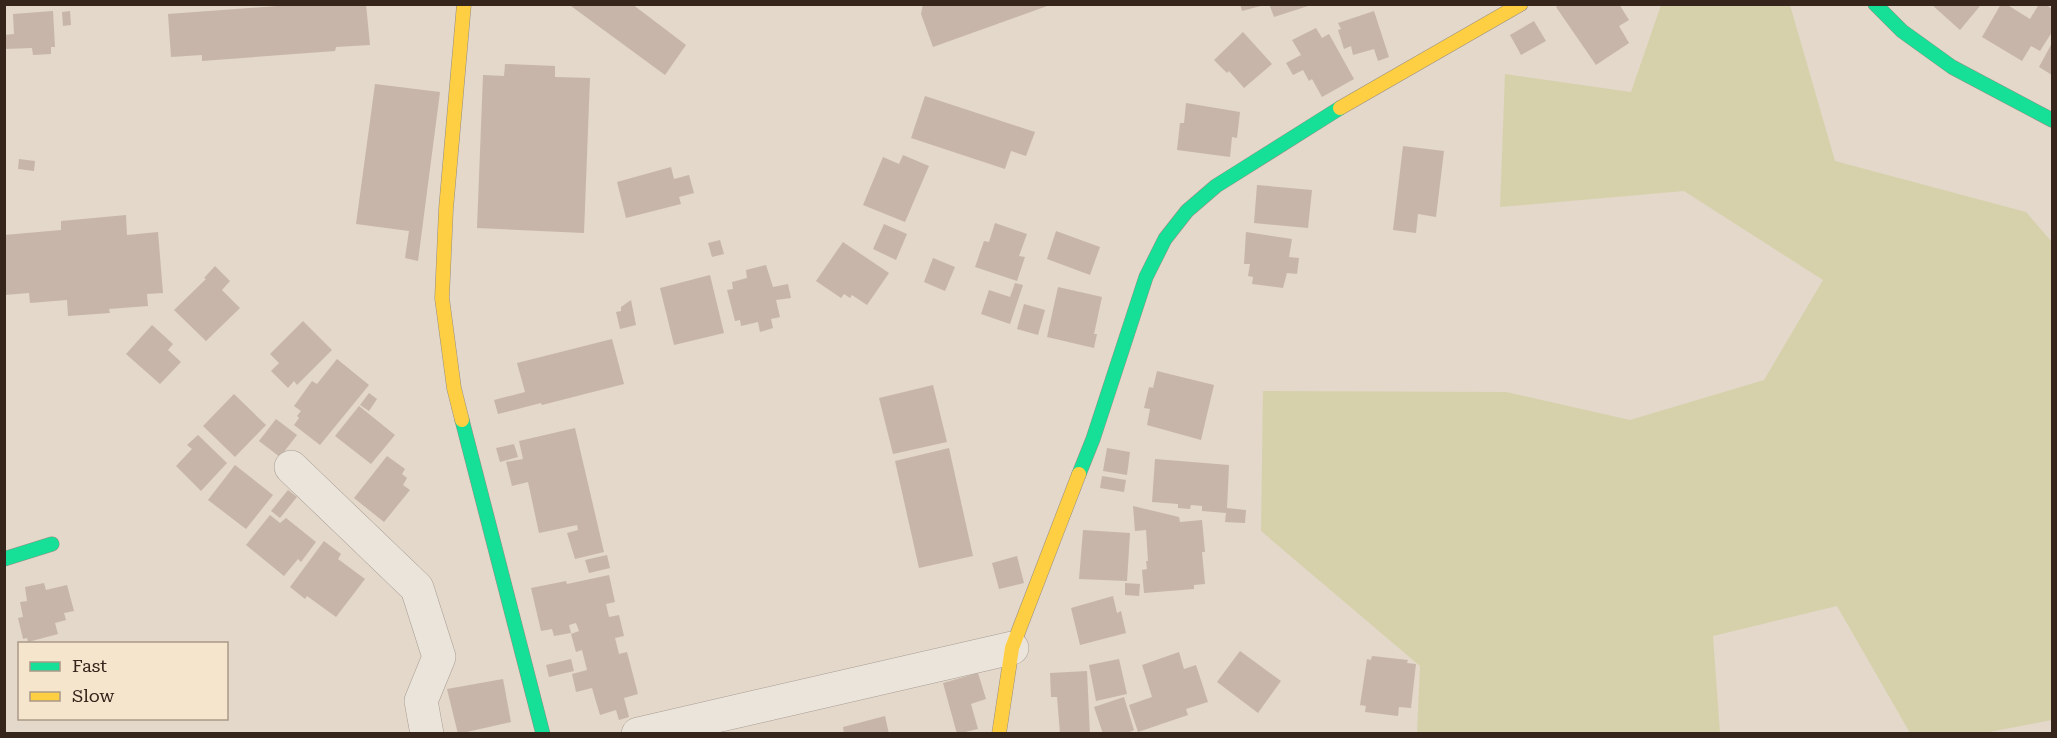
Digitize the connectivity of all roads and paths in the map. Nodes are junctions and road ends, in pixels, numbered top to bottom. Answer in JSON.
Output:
{"nodes":[{"id":1,"x":465,"y":4,"type":"edge"},
{"id":2,"x":1521,"y":4,"type":"edge"},
{"id":3,"x":1875,"y":4,"type":"edge"},
{"id":4,"x":2052,"y":120,"type":"edge"},
{"id":5,"x":291,"y":467,"type":"dead end"},
{"id":6,"x":52,"y":543,"type":"dead end"},
{"id":7,"x":4,"y":559,"type":"edge"},
{"id":8,"x":1012,"y":648,"type":"junction"},
{"id":9,"x":427,"y":734,"type":"edge"},
{"id":10,"x":543,"y":734,"type":"edge"},
{"id":11,"x":638,"y":734,"type":"edge"},
{"id":12,"x":999,"y":734,"type":"edge"}],
"edges":[{"from":1,"to":10,"type":"street"},
{"from":2,"to":8,"type":"street"},
{"from":3,"to":4,"type":"street"},
{"from":5,"to":9,"type":"street"},
{"from":6,"to":7,"type":"street"},
{"from":8,"to":11,"type":"street"},
{"from":8,"to":12,"type":"street"}]}
